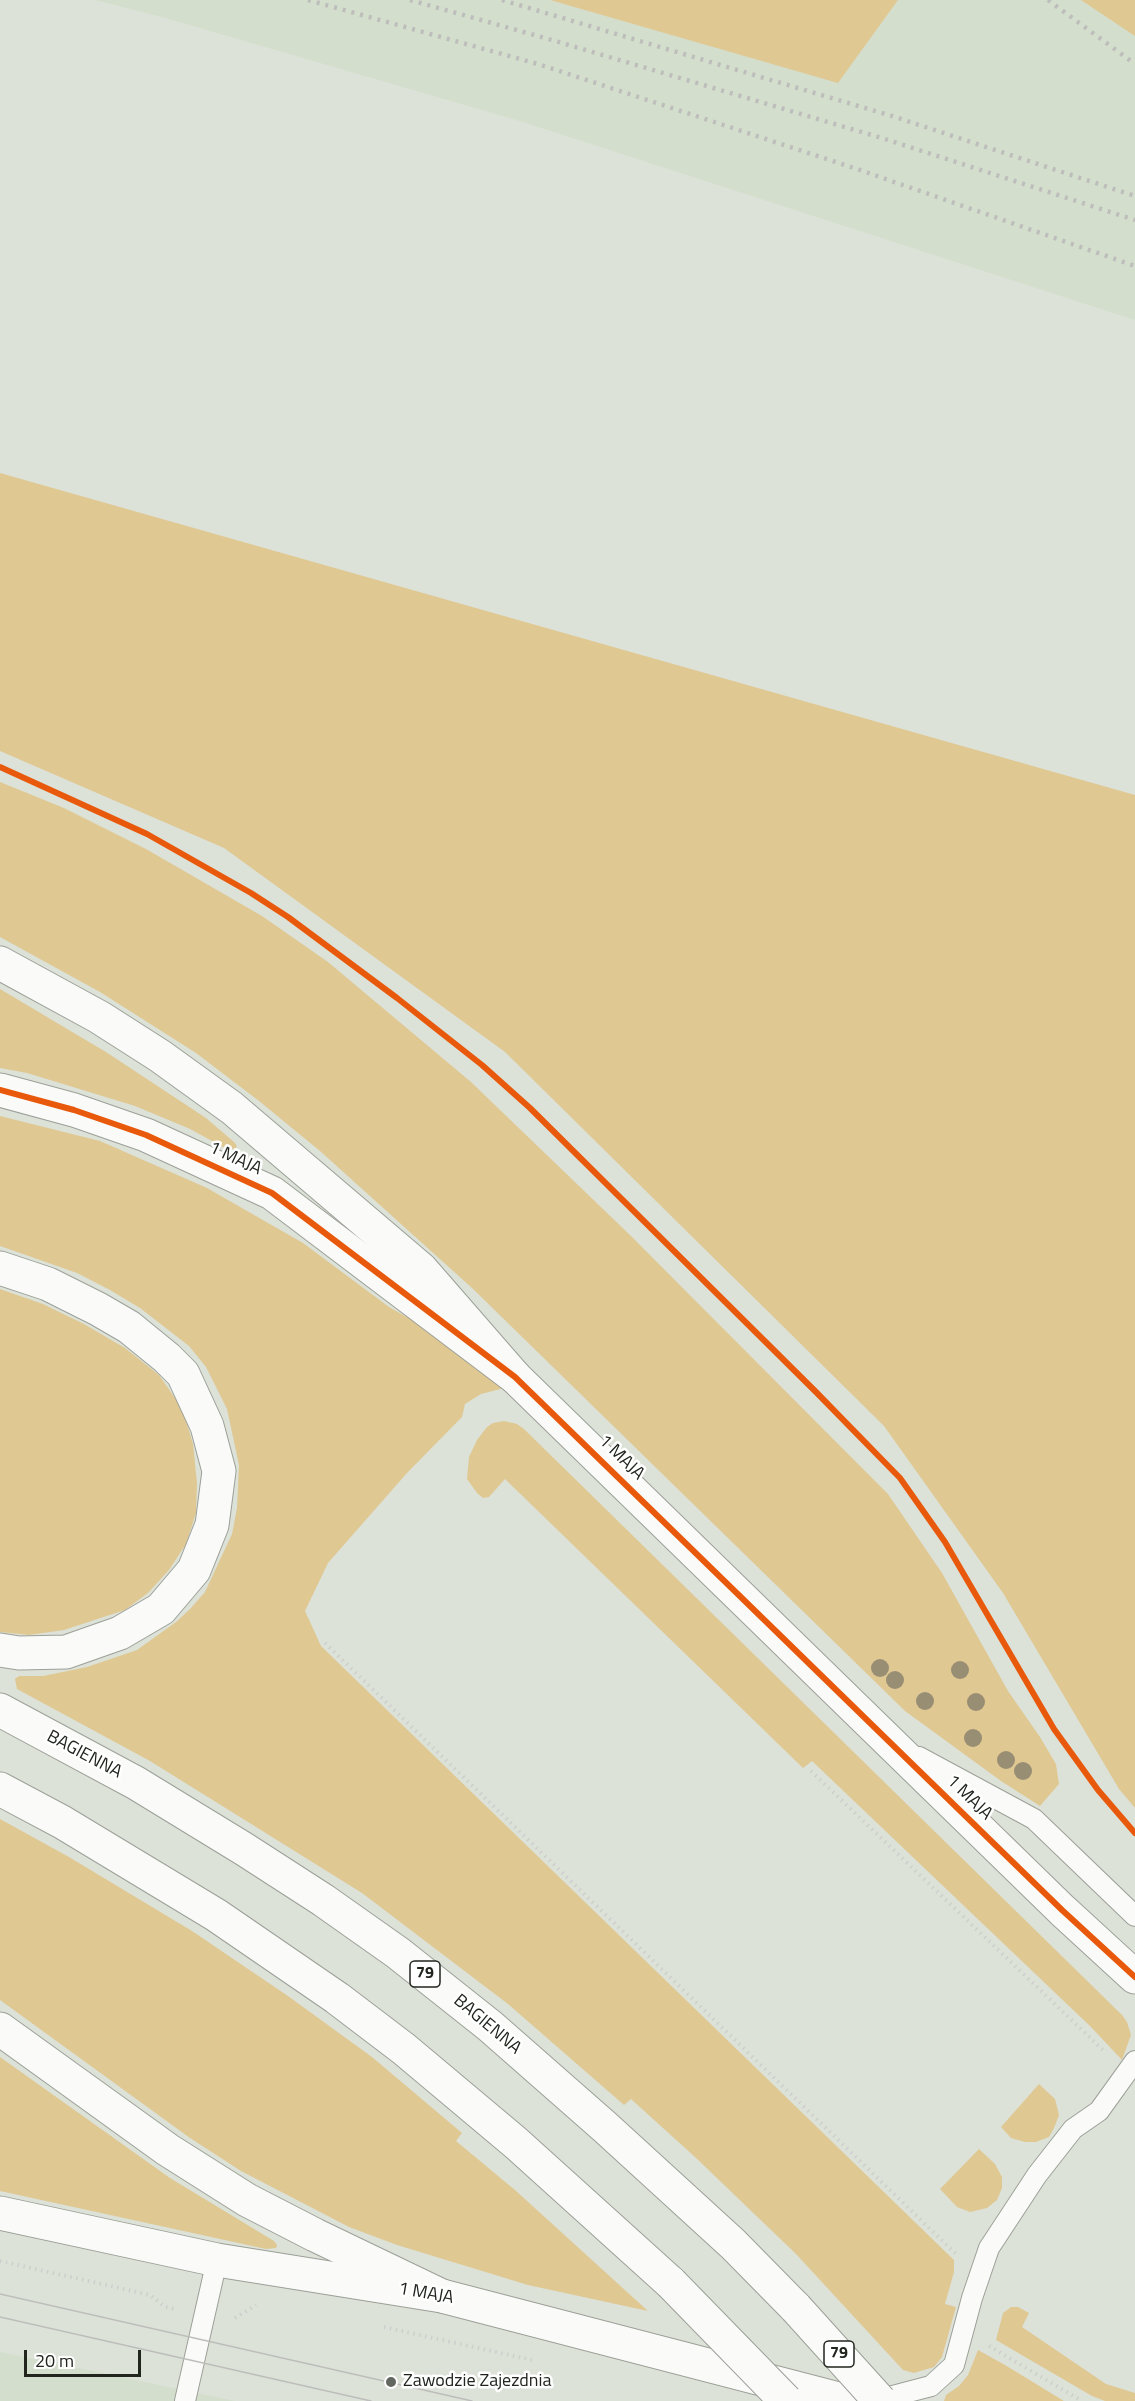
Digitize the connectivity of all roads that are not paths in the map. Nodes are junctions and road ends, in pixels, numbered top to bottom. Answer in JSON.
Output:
{"nodes":[{"id":1,"x":0,"y":963,"type":"edge"},
{"id":2,"x":0,"y":1090,"type":"edge"},
{"id":3,"x":0,"y":1268,"type":"edge"},
{"id":4,"x":515,"y":1377,"type":"junction"},
{"id":5,"x":0,"y":1650,"type":"edge"},
{"id":6,"x":0,"y":1710,"type":"edge"},
{"id":7,"x":887,"y":1739,"type":"junction"},
{"id":8,"x":0,"y":1789,"type":"edge"},
{"id":9,"x":1135,"y":1916,"type":"edge"},
{"id":10,"x":1135,"y":1977,"type":"edge"},
{"id":11,"x":0,"y":2029,"type":"edge"},
{"id":12,"x":1130,"y":2067,"type":"edge"},
{"id":13,"x":0,"y":2213,"type":"edge"},
{"id":14,"x":217,"y":2260,"type":"junction"},
{"id":15,"x":442,"y":2296,"type":"junction"},
{"id":16,"x":185,"y":2401,"type":"edge"},
{"id":17,"x":786,"y":2401,"type":"edge"},
{"id":18,"x":846,"y":2401,"type":"edge"},
{"id":19,"x":874,"y":2401,"type":"edge"},
{"id":20,"x":880,"y":2401,"type":"edge"}],
"edges":[{"from":1,"to":4,"type":"main road"},
{"from":2,"to":4,"type":"main road","name":"1 MAJA"},
{"from":3,"to":5,"type":"main road"},
{"from":4,"to":7,"type":"main road","name":"1 MAJA"},
{"from":6,"to":20,"type":"main road","name":"BAGIENNA","number":"79","bridge":true},
{"from":7,"to":9,"type":"lane"},
{"from":7,"to":10,"type":"main road","name":"1 MAJA"},
{"from":8,"to":17,"type":"main road","bridge":true},
{"from":11,"to":15,"type":"main road"},
{"from":12,"to":19,"type":"lane"},
{"from":13,"to":14,"type":"main road","name":"1 MAJA"},
{"from":14,"to":15,"type":"main road","name":"1 MAJA"},
{"from":14,"to":16,"type":"lane"},
{"from":15,"to":18,"type":"main road","name":"1 MAJA"}]}
